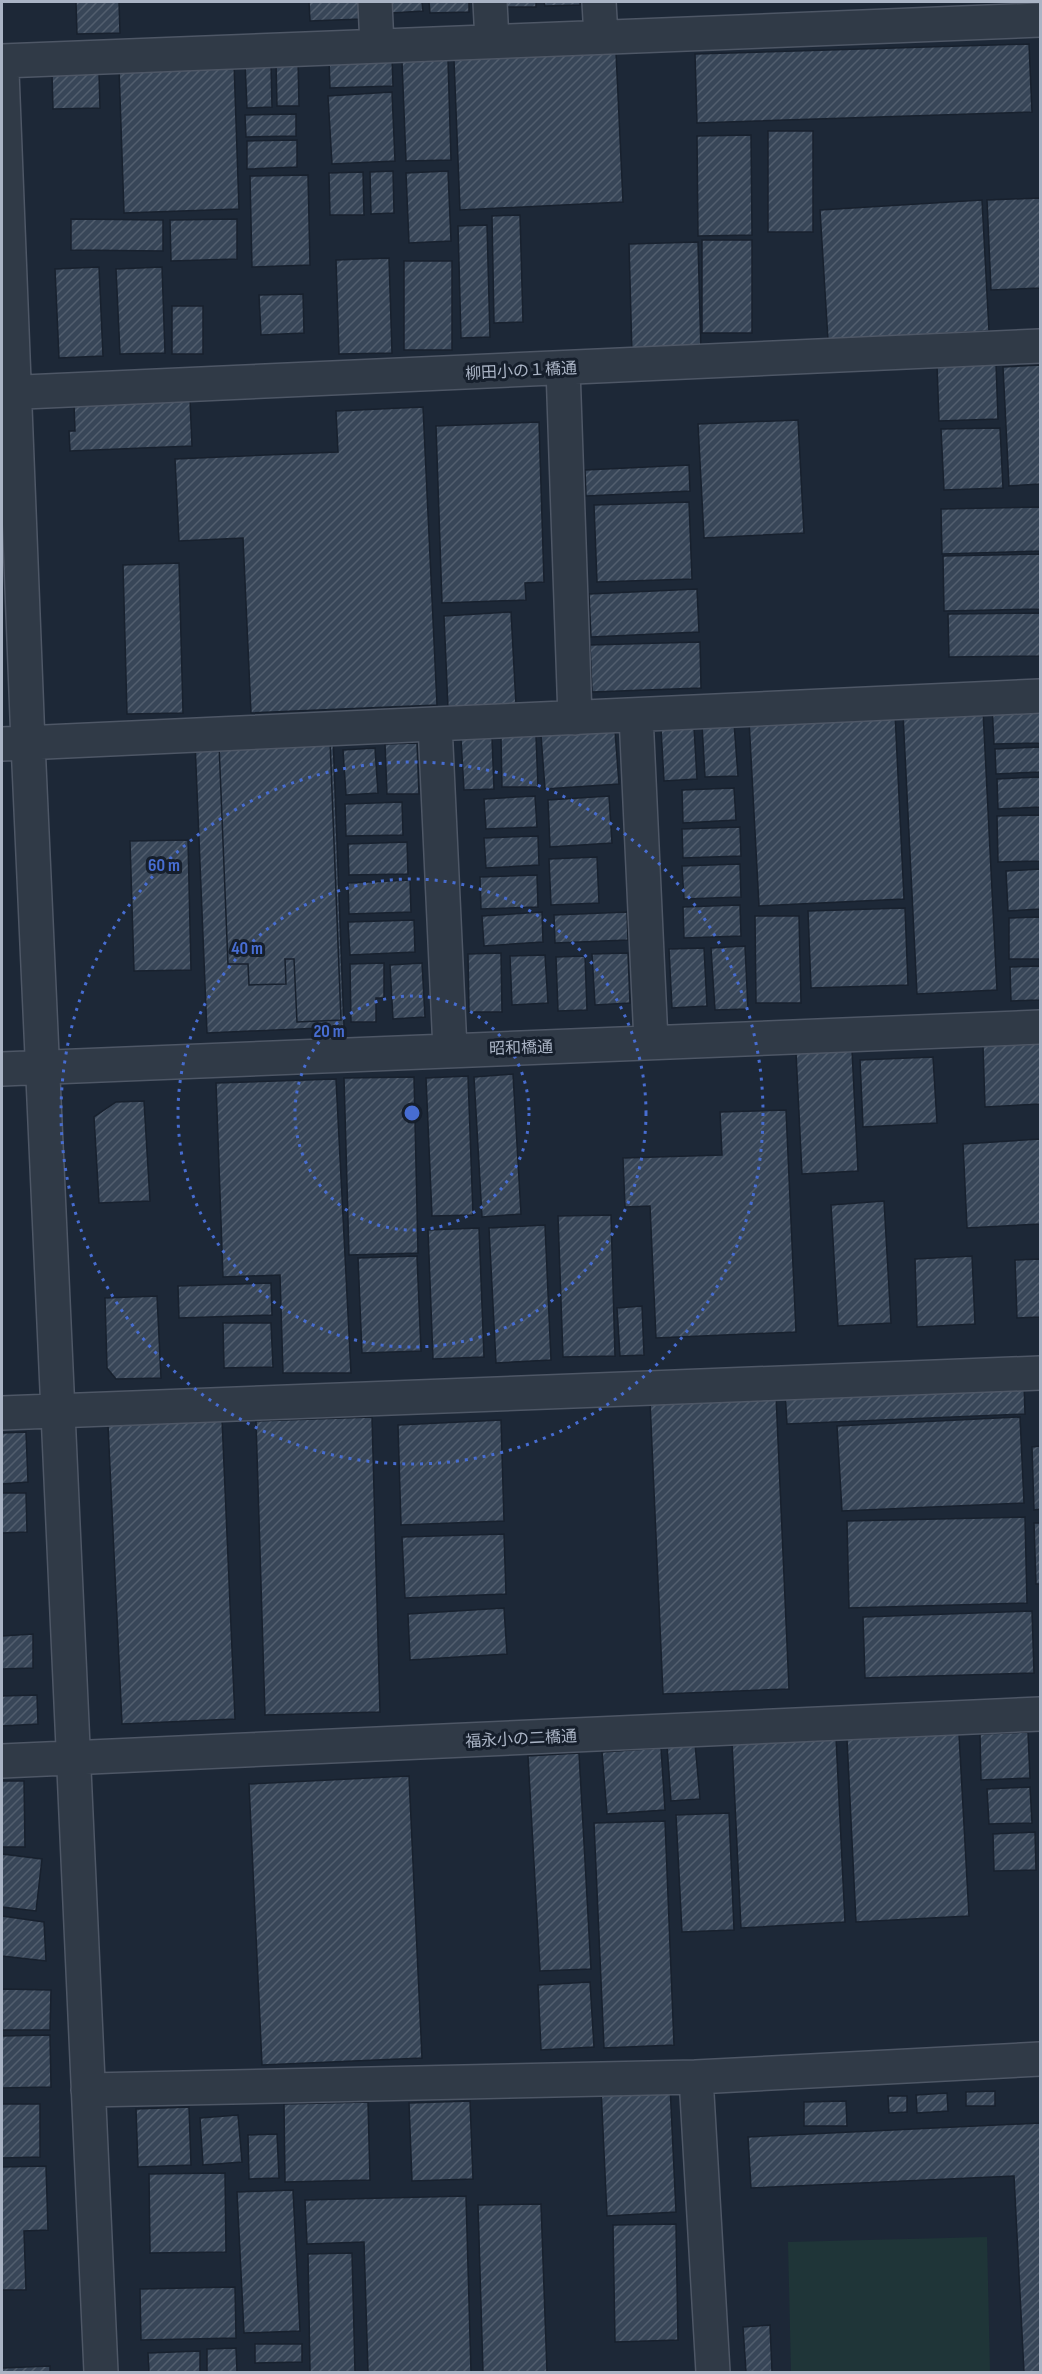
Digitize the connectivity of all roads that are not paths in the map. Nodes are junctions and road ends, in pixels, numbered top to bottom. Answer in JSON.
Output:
{"nodes":[{"id":1,"x":375,"y":2,"type":"edge"},
{"id":2,"x":490,"y":2,"type":"edge"},
{"id":3,"x":599,"y":2,"type":"edge"},
{"id":4,"x":1041,"y":20,"type":"edge"},
{"id":5,"x":601,"y":37,"type":"junction"},
{"id":6,"x":492,"y":41,"type":"junction"},
{"id":7,"x":377,"y":46,"type":"junction"},
{"id":8,"x":2,"y":62,"type":"edge"},
{"id":9,"x":2,"y":72,"type":"edge"},
{"id":10,"x":1041,"y":346,"type":"edge"},
{"id":11,"x":563,"y":368,"type":"junction"},
{"id":12,"x":8,"y":393,"type":"edge"},
{"id":13,"x":1041,"y":696,"type":"edge"},
{"id":14,"x":636,"y":714,"type":"junction"},
{"id":15,"x":574,"y":718,"type":"junction"},
{"id":16,"x":435,"y":724,"type":"junction"},
{"id":17,"x":15,"y":743,"type":"edge"},
{"id":18,"x":1041,"y":1028,"type":"edge"},
{"id":19,"x":651,"y":1042,"type":"junction"},
{"id":20,"x":450,"y":1050,"type":"junction"},
{"id":21,"x":42,"y":1066,"type":"junction"},
{"id":22,"x":2,"y":1069,"type":"edge"},
{"id":23,"x":1041,"y":1373,"type":"edge"},
{"id":24,"x":58,"y":1412,"type":"junction"},
{"id":25,"x":2,"y":1413,"type":"edge"},
{"id":26,"x":1041,"y":1714,"type":"edge"},
{"id":27,"x":72,"y":1758,"type":"junction"},
{"id":28,"x":2,"y":1761,"type":"edge"},
{"id":29,"x":1041,"y":2060,"type":"edge"},
{"id":30,"x":696,"y":2077,"type":"junction"},
{"id":31,"x":88,"y":2090,"type":"junction"},
{"id":32,"x":101,"y":2373,"type":"edge"},
{"id":33,"x":713,"y":2373,"type":"edge"}],
"edges":[{"from":1,"to":7,"type":"street"},
{"from":2,"to":6,"type":"street"},
{"from":3,"to":5,"type":"street"},
{"from":4,"to":5,"type":"street"},
{"from":5,"to":6,"type":"street"},
{"from":6,"to":7,"type":"street"},
{"from":7,"to":8,"type":"street"},
{"from":9,"to":12,"type":"street"},
{"from":10,"to":11,"type":"street","name":"柳田小の１橋通"},
{"from":11,"to":12,"type":"street","name":"柳田小の１橋通"},
{"from":11,"to":15,"type":"street"},
{"from":12,"to":17,"type":"street"},
{"from":13,"to":14,"type":"street"},
{"from":14,"to":15,"type":"street"},
{"from":14,"to":19,"type":"street"},
{"from":15,"to":16,"type":"street"},
{"from":16,"to":17,"type":"street"},
{"from":16,"to":20,"type":"street"},
{"from":17,"to":21,"type":"street"},
{"from":18,"to":19,"type":"street","name":"昭和橋通"},
{"from":19,"to":20,"type":"street","name":"昭和橋通"},
{"from":20,"to":21,"type":"street","name":"昭和橋通"},
{"from":21,"to":22,"type":"street","name":"昭和橋通"},
{"from":21,"to":24,"type":"street"},
{"from":23,"to":24,"type":"street"},
{"from":24,"to":25,"type":"street"},
{"from":24,"to":27,"type":"street"},
{"from":26,"to":27,"type":"street","name":"福永小の二橋通"},
{"from":27,"to":28,"type":"street","name":"福永小の二橋通"},
{"from":27,"to":31,"type":"street"},
{"from":29,"to":30,"type":"street"},
{"from":30,"to":31,"type":"street"},
{"from":30,"to":33,"type":"street"},
{"from":31,"to":32,"type":"street"}]}
